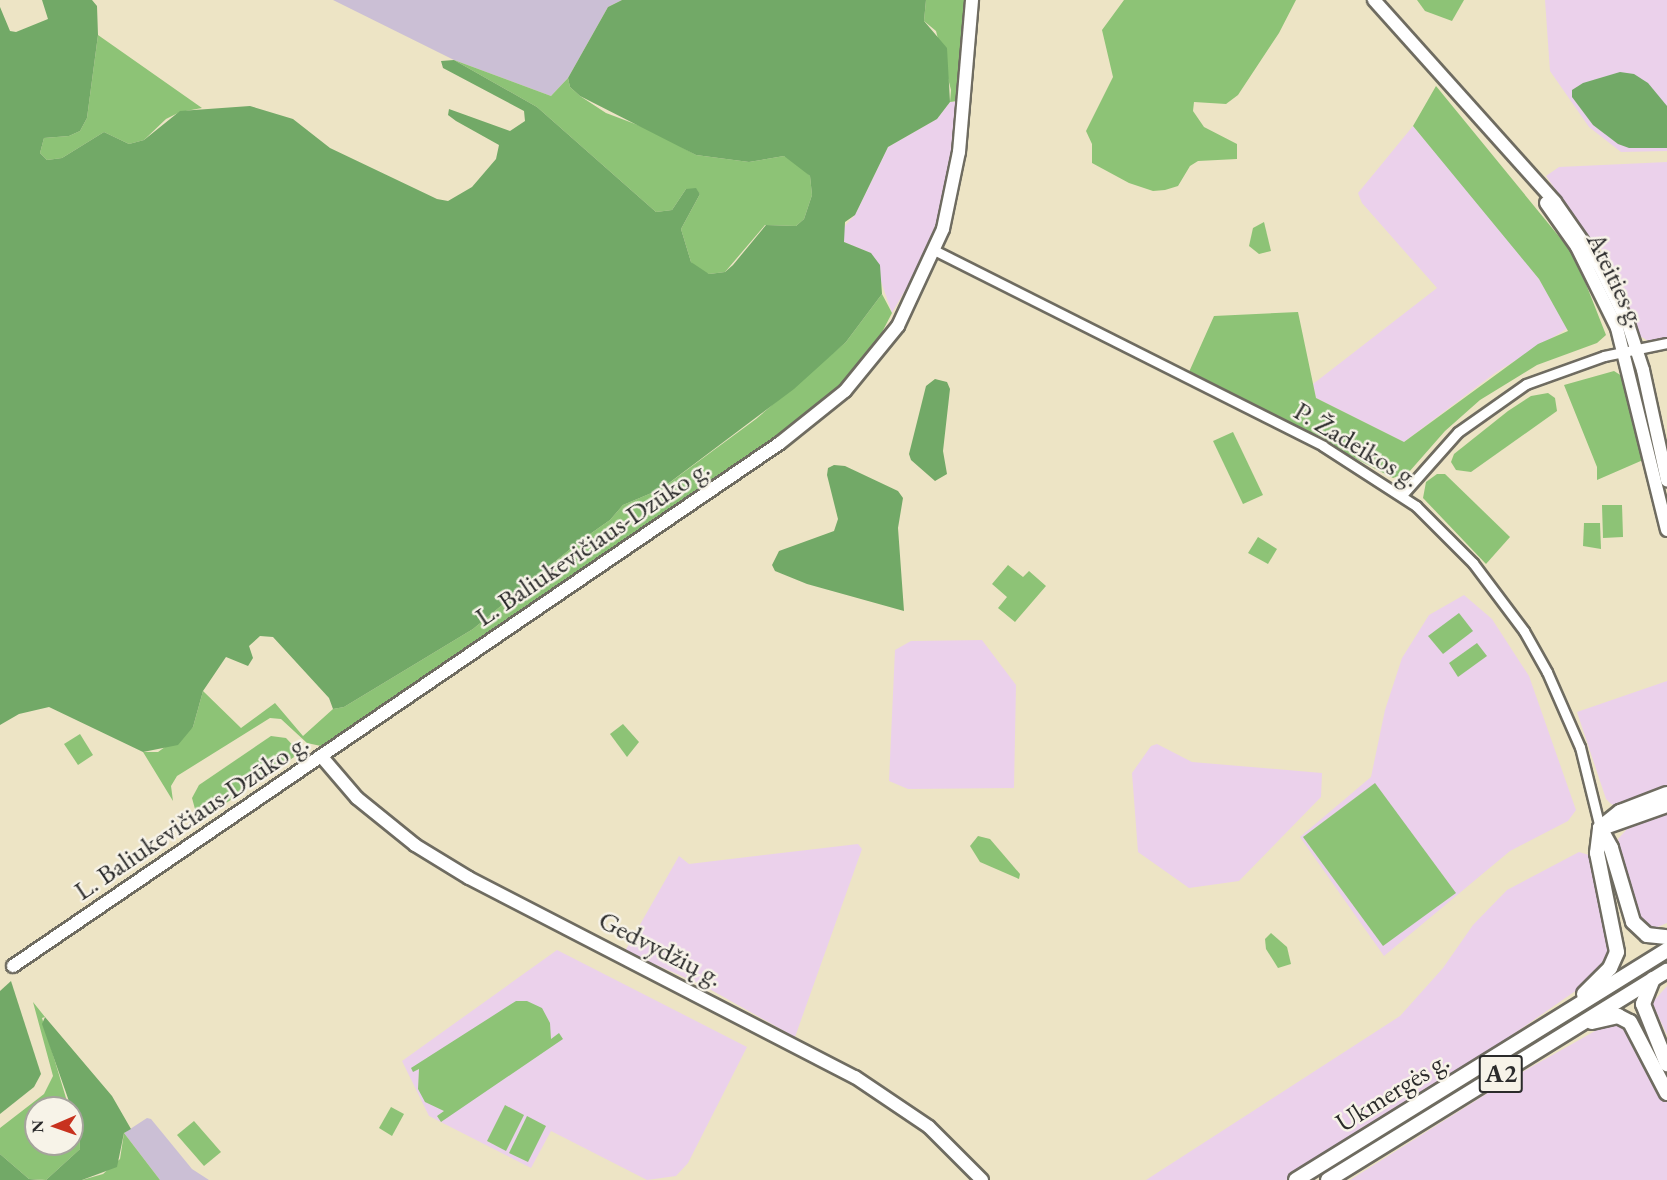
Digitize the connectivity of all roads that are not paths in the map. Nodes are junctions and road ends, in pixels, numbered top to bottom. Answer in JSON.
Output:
{"nodes":[{"id":1,"x":972,"y":0,"type":"edge"},
{"id":2,"x":1374,"y":0,"type":"edge"},
{"id":3,"x":936,"y":251,"type":"junction"},
{"id":4,"x":1667,"y":343,"type":"edge"},
{"id":5,"x":1631,"y":350,"type":"junction"},
{"id":6,"x":1667,"y":480,"type":"edge"},
{"id":7,"x":1402,"y":495,"type":"junction"},
{"id":8,"x":1667,"y":530,"type":"edge"},
{"id":9,"x":321,"y":756,"type":"junction"},
{"id":10,"x":1667,"y":794,"type":"edge"},
{"id":11,"x":1667,"y":805,"type":"edge"},
{"id":12,"x":1600,"y":828,"type":"junction"},
{"id":13,"x":1667,"y":937,"type":"edge"},
{"id":14,"x":1667,"y":950,"type":"edge"},
{"id":15,"x":13,"y":966,"type":"dead end"},
{"id":16,"x":1667,"y":970,"type":"edge"},
{"id":17,"x":1654,"y":978,"type":"junction"},
{"id":18,"x":1566,"y":1012,"type":"junction"},
{"id":19,"x":1570,"y":1030,"type":"junction"},
{"id":20,"x":1667,"y":1064,"type":"edge"},
{"id":21,"x":1667,"y":1093,"type":"edge"},
{"id":22,"x":982,"y":1180,"type":"edge"},
{"id":23,"x":1296,"y":1180,"type":"edge"},
{"id":24,"x":1328,"y":1180,"type":"edge"}],
"edges":[{"from":1,"to":3,"type":"main road","name":"L. Baliukevičiaus-Dzūko g."},
{"from":2,"to":5,"type":"main road","name":"Ateities g."},
{"from":3,"to":7,"type":"street","name":"P. Žadeikos g."},
{"from":3,"to":9,"type":"main road","name":"L. Baliukevičiaus-Dzūko g."},
{"from":4,"to":5,"type":"street"},
{"from":5,"to":6,"type":"main road","name":"Ateities g."},
{"from":5,"to":7,"type":"street"},
{"from":5,"to":8,"type":"main road","name":"Ateities g."},
{"from":7,"to":12,"type":"street","name":"P. Žadeikos g."},
{"from":9,"to":15,"type":"main road","name":"L. Baliukevičiaus-Dzūko g."},
{"from":9,"to":22,"type":"main road","name":"Gedvydžių g."},
{"from":10,"to":12,"type":"highway"},
{"from":11,"to":12,"type":"highway"},
{"from":12,"to":13,"type":"highway"},
{"from":12,"to":18,"type":"highway"},
{"from":14,"to":18,"type":"highway","name":"Ukmergės g.","number":"A2"},
{"from":16,"to":17,"type":"highway","name":"Ukmergės g.","number":"A2"},
{"from":17,"to":19,"type":"highway","name":"Ukmergės g.","number":"A2"},
{"from":17,"to":20,"type":"highway"},
{"from":18,"to":23,"type":"highway","name":"Ukmergės g.","number":"A2"},
{"from":19,"to":21,"type":"highway"},
{"from":19,"to":24,"type":"highway","name":"Ukmergės g.","number":"A2"}]}
